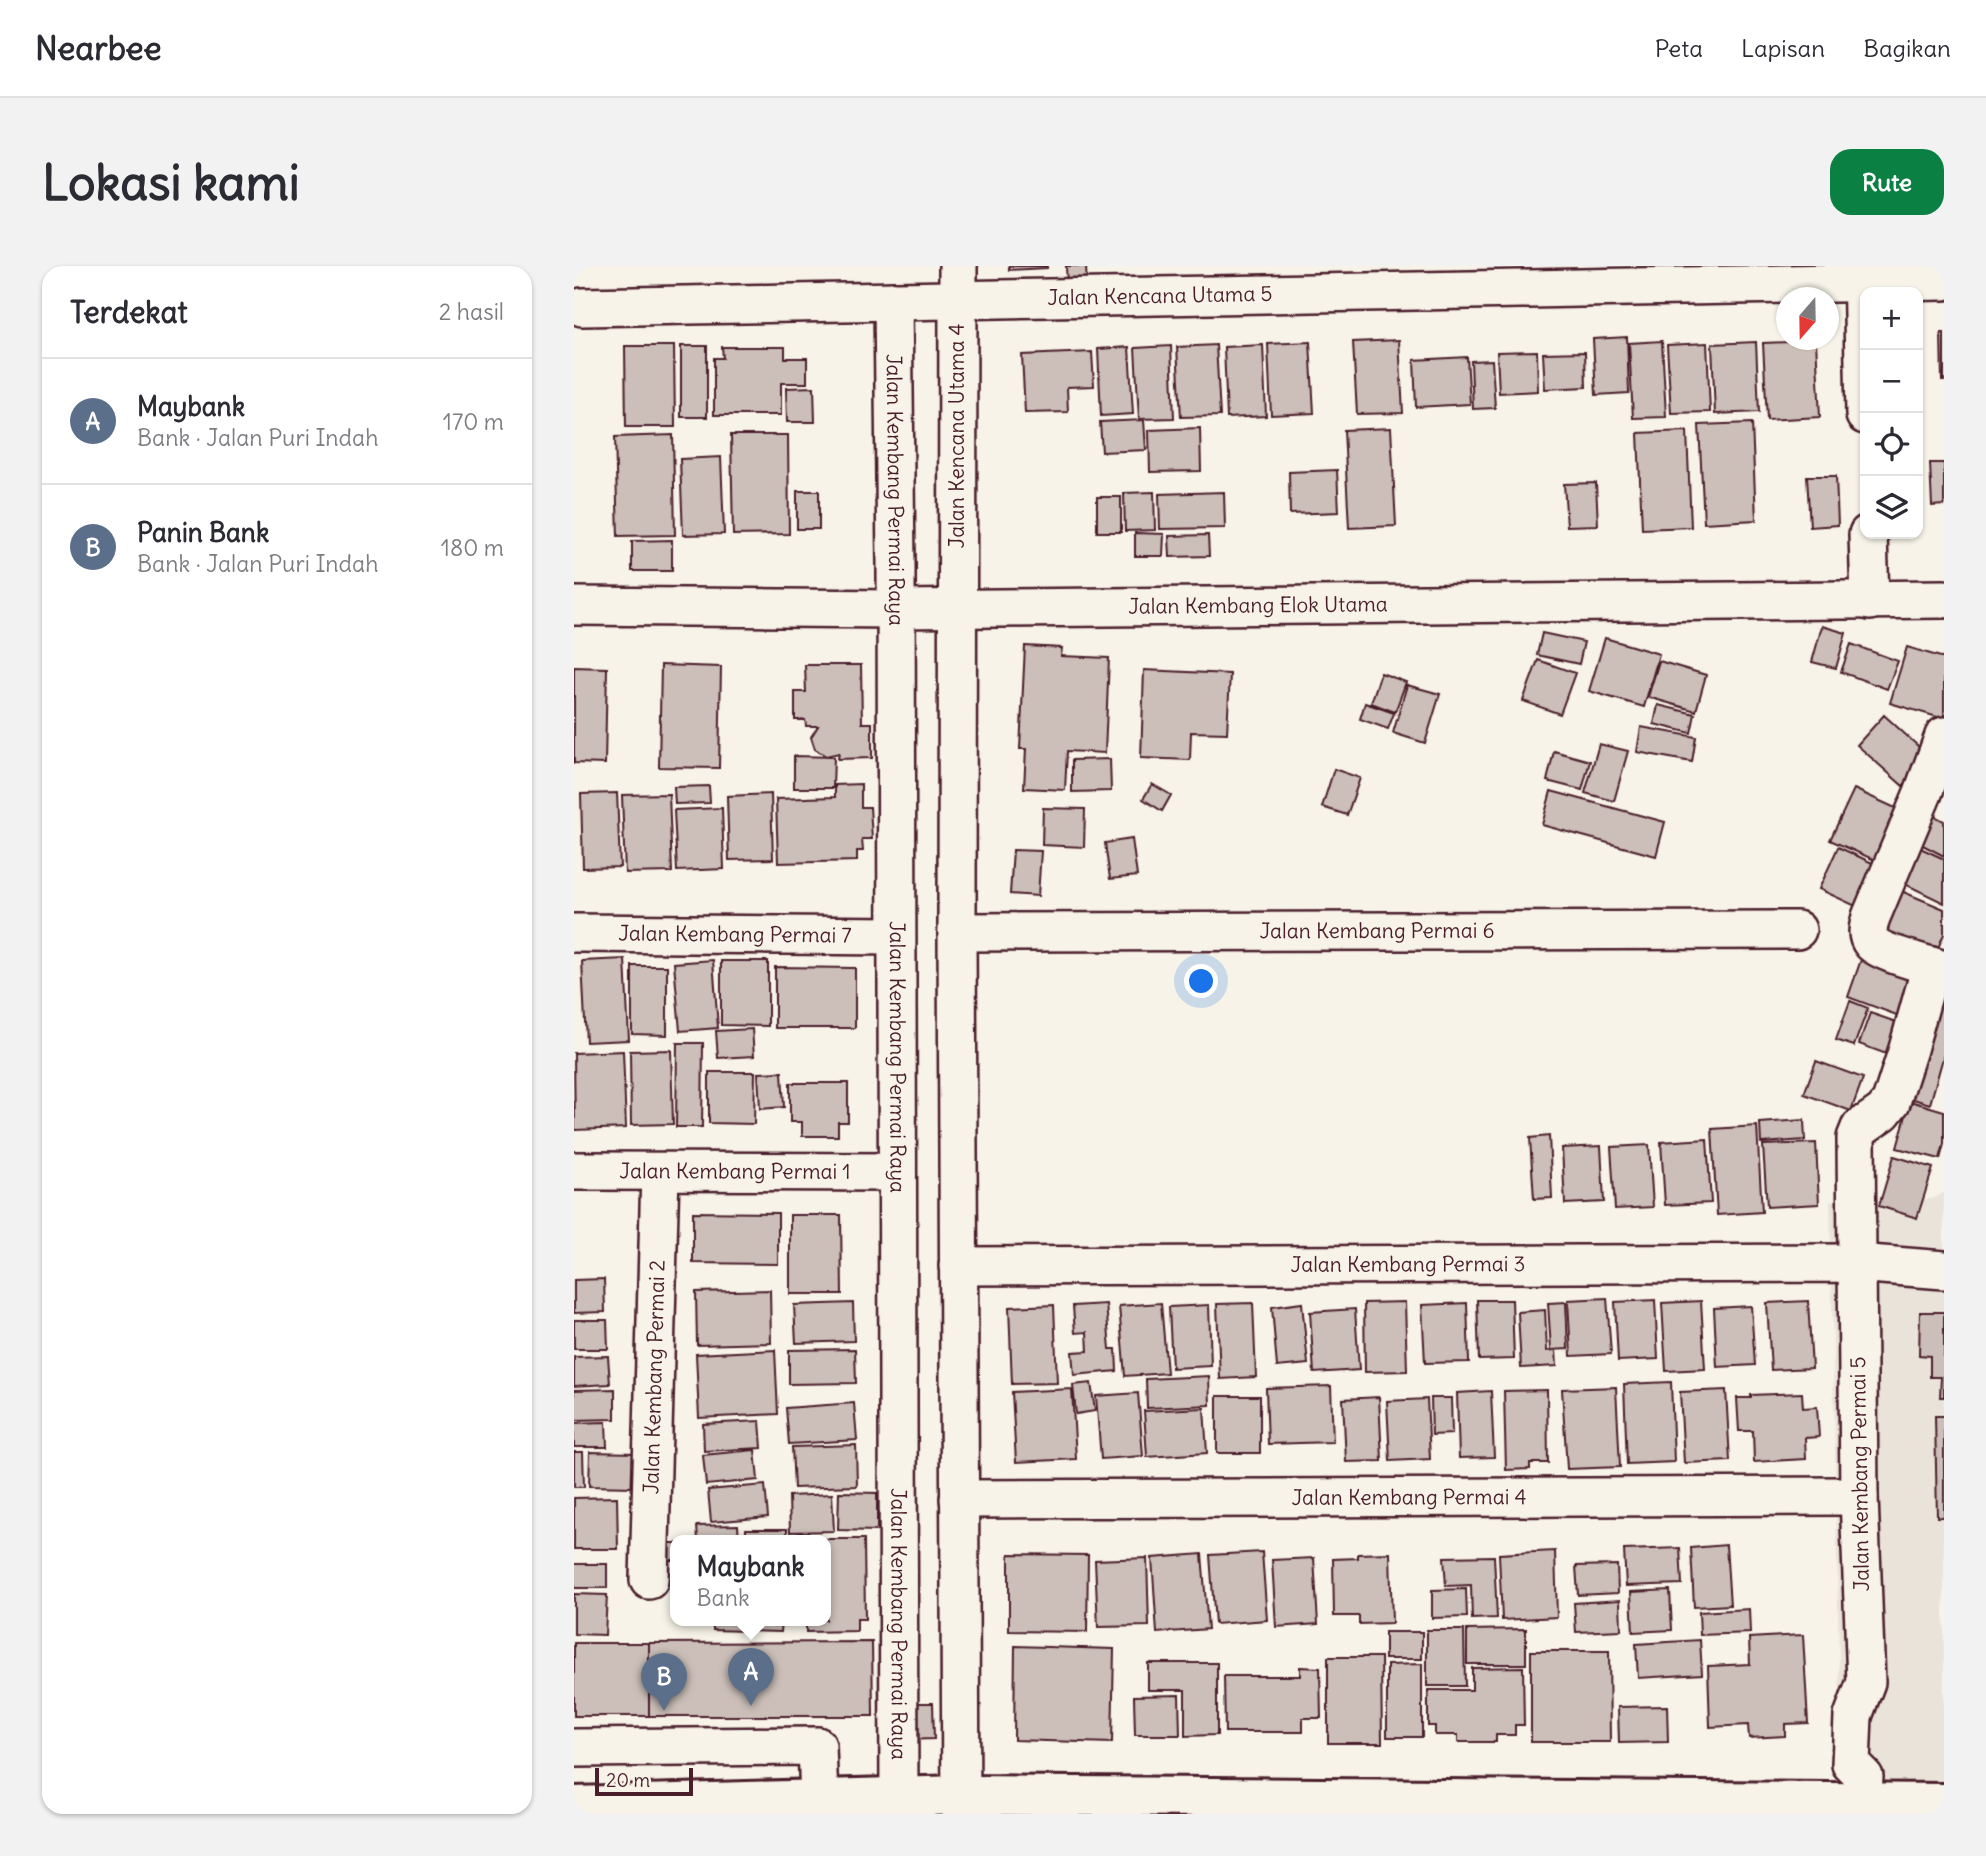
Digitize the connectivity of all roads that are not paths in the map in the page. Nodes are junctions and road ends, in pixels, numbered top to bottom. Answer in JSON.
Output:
{"nodes":[{"id":1,"x":1862,"y":274,"type":"edge"},
{"id":2,"x":1159,"y":281,"type":"edge"},
{"id":3,"x":1944,"y":281,"type":"edge"},
{"id":4,"x":958,"y":283,"type":"edge"},
{"id":5,"x":893,"y":301,"type":"junction"},
{"id":6,"x":582,"y":307,"type":"dead end"},
{"id":7,"x":1865,"y":413,"type":"edge"},
{"id":8,"x":1868,"y":539,"type":"edge"},
{"id":9,"x":1870,"y":601,"type":"junction"},
{"id":10,"x":574,"y":606,"type":"edge"},
{"id":11,"x":1940,"y":606,"type":"edge"},
{"id":12,"x":956,"y":607,"type":"junction"},
{"id":13,"x":895,"y":609,"type":"junction"},
{"id":14,"x":1944,"y":736,"type":"edge"},
{"id":15,"x":1797,"y":930,"type":"dead end"},
{"id":16,"x":957,"y":932,"type":"junction"},
{"id":17,"x":574,"y":933,"type":"edge"},
{"id":18,"x":896,"y":936,"type":"junction"},
{"id":19,"x":1938,"y":968,"type":"edge"},
{"id":20,"x":574,"y":1171,"type":"edge"},
{"id":21,"x":660,"y":1172,"type":"junction"},
{"id":22,"x":897,"y":1172,"type":"junction"},
{"id":23,"x":1857,"y":1263,"type":"junction"},
{"id":24,"x":958,"y":1266,"type":"junction"},
{"id":25,"x":1944,"y":1270,"type":"edge"},
{"id":26,"x":1859,"y":1496,"type":"junction"},
{"id":27,"x":959,"y":1499,"type":"junction"},
{"id":28,"x":649,"y":1580,"type":"dead end"},
{"id":29,"x":574,"y":1748,"type":"edge"},
{"id":30,"x":1863,"y":1790,"type":"junction"},
{"id":31,"x":819,"y":1799,"type":"junction"},
{"id":32,"x":1944,"y":1803,"type":"edge"},
{"id":33,"x":899,"y":1805,"type":"edge"},
{"id":34,"x":961,"y":1805,"type":"edge"},
{"id":35,"x":574,"y":1806,"type":"edge"}],
"edges":[{"from":1,"to":2,"type":"street","name":"Jalan Kencana Utama 5"},
{"from":1,"to":3,"type":"street","name":"Jalan Kencana Utama 5"},
{"from":1,"to":7,"type":"street"},
{"from":2,"to":4,"type":"street","name":"Jalan Kencana Utama 5"},
{"from":4,"to":5,"type":"street","name":"Jalan Kencana Utama 5"},
{"from":4,"to":12,"type":"street","name":"Jalan Kencana Utama 4"},
{"from":5,"to":6,"type":"street","name":"Jalan Kencana Utama 5"},
{"from":5,"to":13,"type":"street","name":"Jalan Kembang Permai Raya"},
{"from":8,"to":9,"type":"street"},
{"from":9,"to":11,"type":"street","name":"Jalan Kembang Elok Utama"},
{"from":9,"to":12,"type":"street","name":"Jalan Kembang Elok Utama"},
{"from":10,"to":13,"type":"street","name":"Jalan Kembang Elok Utama"},
{"from":12,"to":13,"type":"street","name":"Jalan Kembang Elok Utama"},
{"from":12,"to":16,"type":"street"},
{"from":13,"to":18,"type":"street","name":"Jalan Kembang Permai Raya"},
{"from":14,"to":19,"type":"street"},
{"from":15,"to":16,"type":"street","name":"Jalan Kembang Permai 6"},
{"from":16,"to":24,"type":"street"},
{"from":17,"to":18,"type":"street","name":"Jalan Kembang Permai 7"},
{"from":18,"to":22,"type":"street","name":"Jalan Kembang Permai Raya"},
{"from":19,"to":23,"type":"street","name":"Jalan Kembang Permai 5"},
{"from":20,"to":21,"type":"street","name":"Jalan Kembang Permai 1"},
{"from":21,"to":22,"type":"street","name":"Jalan Kembang Permai 1"},
{"from":21,"to":28,"type":"street","name":"Jalan Kembang Permai 2"},
{"from":22,"to":33,"type":"street","name":"Jalan Kembang Permai Raya"},
{"from":23,"to":24,"type":"street","name":"Jalan Kembang Permai 3"},
{"from":23,"to":25,"type":"street","name":"Jalan Kembang Permai 3"},
{"from":23,"to":26,"type":"street","name":"Jalan Kembang Permai 5"},
{"from":24,"to":27,"type":"street"},
{"from":26,"to":27,"type":"street","name":"Jalan Kembang Permai 4"},
{"from":26,"to":30,"type":"street","name":"Jalan Kembang Permai 5"},
{"from":27,"to":34,"type":"street"},
{"from":29,"to":31,"type":"street"},
{"from":30,"to":32,"type":"main road"},
{"from":30,"to":34,"type":"main road"},
{"from":31,"to":33,"type":"main road"},
{"from":31,"to":35,"type":"main road"},
{"from":33,"to":34,"type":"main road"}]}
